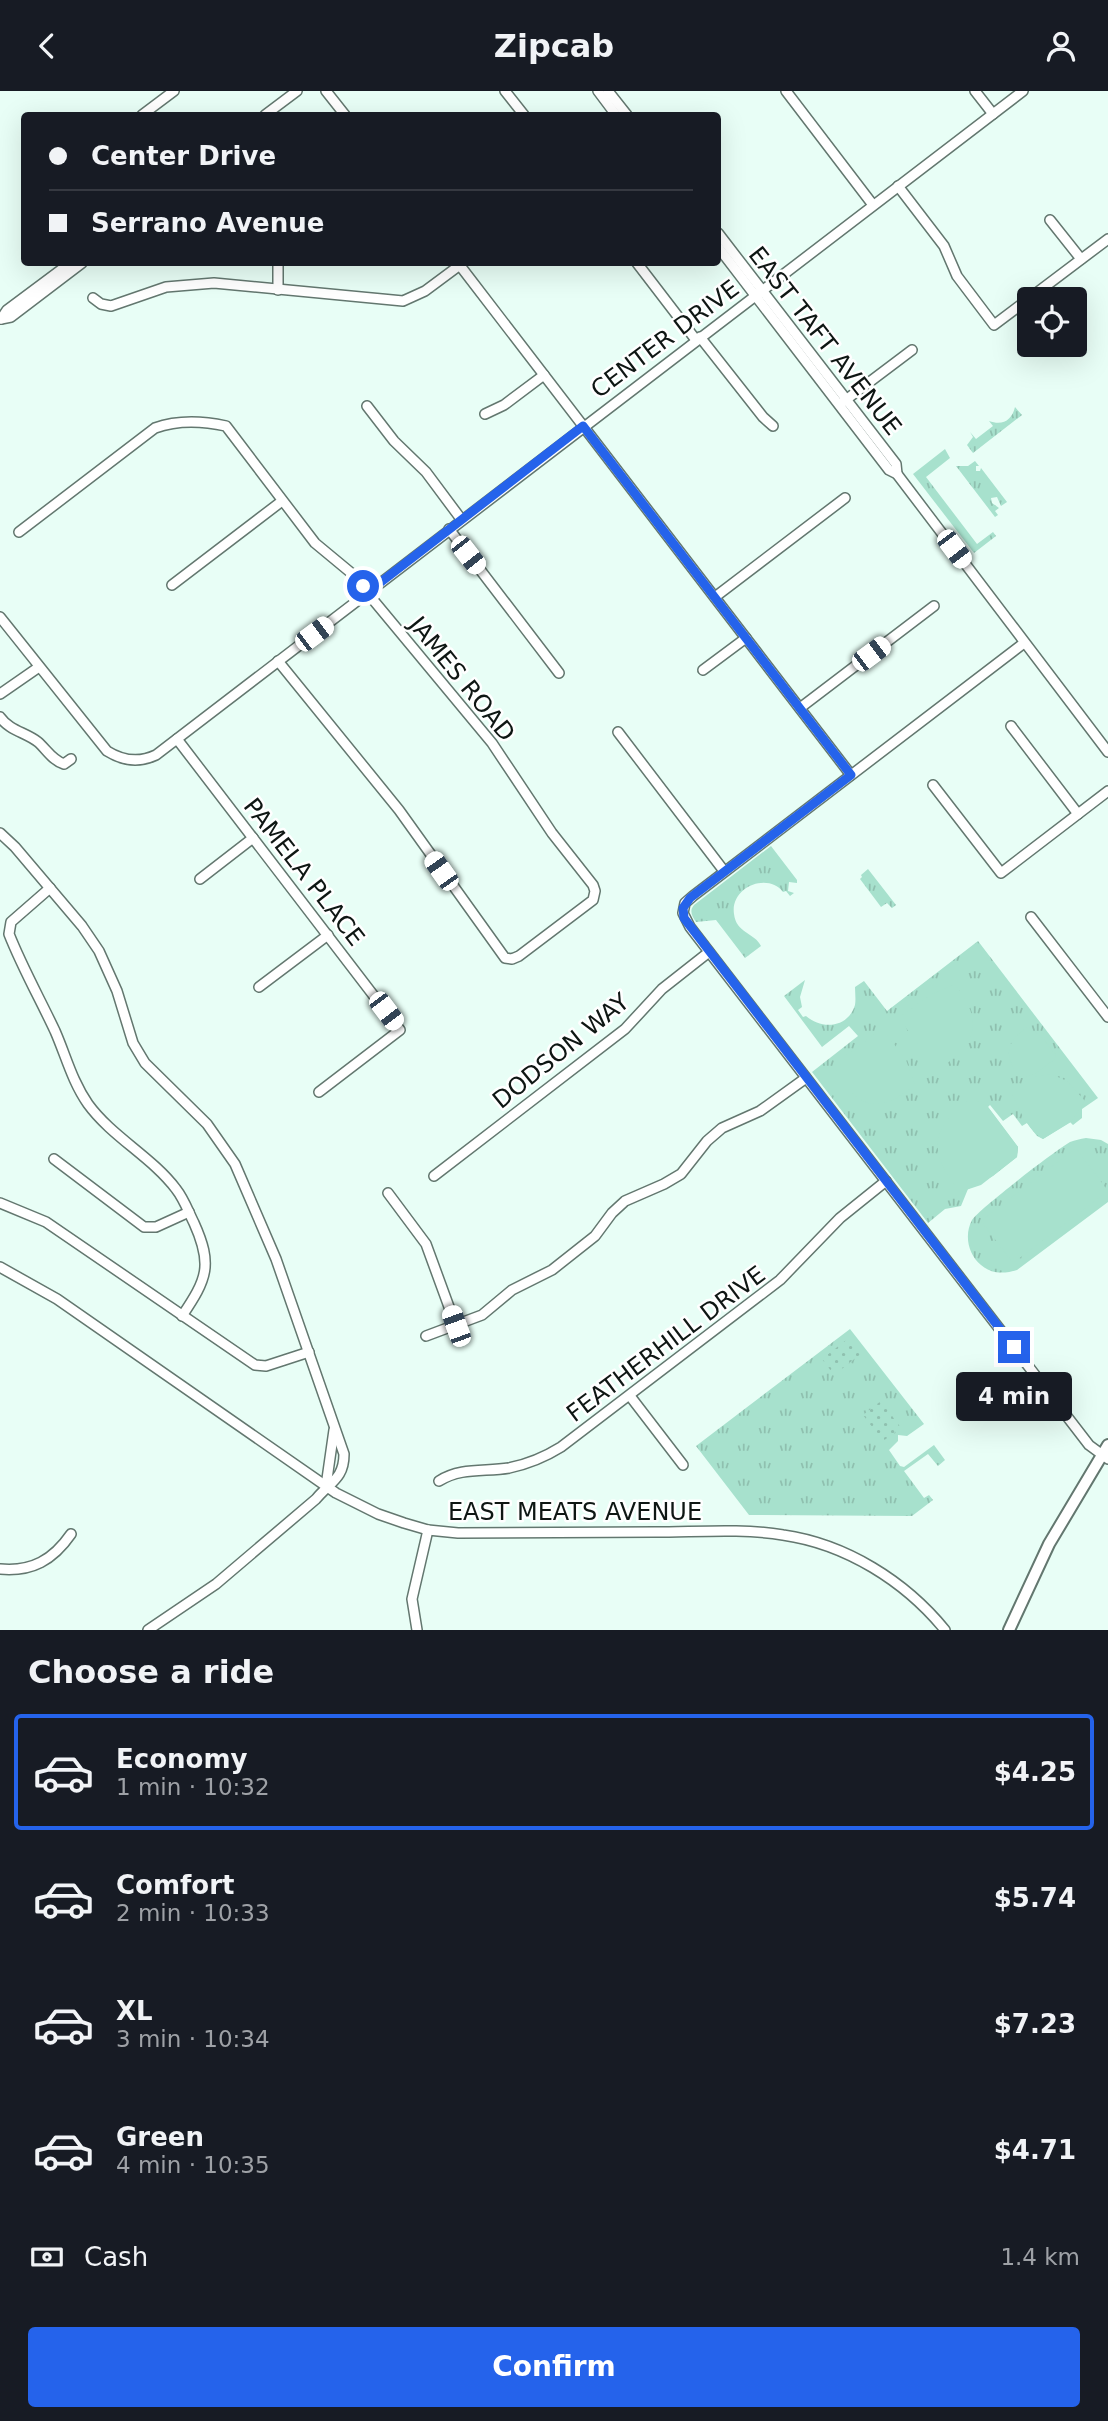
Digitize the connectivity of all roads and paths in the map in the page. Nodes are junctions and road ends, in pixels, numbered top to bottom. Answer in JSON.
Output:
{"nodes":[{"id":1,"x":174,"y":91,"type":"edge"},
{"id":2,"x":297,"y":91,"type":"edge"},
{"id":3,"x":326,"y":91,"type":"edge"},
{"id":4,"x":505,"y":91,"type":"edge"},
{"id":5,"x":598,"y":91,"type":"edge"},
{"id":6,"x":608,"y":91,"type":"edge"},
{"id":7,"x":786,"y":91,"type":"edge"},
{"id":8,"x":975,"y":91,"type":"edge"},
{"id":9,"x":1023,"y":91,"type":"edge"},
{"id":10,"x":146,"y":112,"type":"edge"},
{"id":11,"x":269,"y":112,"type":"edge"},
{"id":12,"x":343,"y":112,"type":"edge"},
{"id":13,"x":522,"y":112,"type":"edge"},
{"id":14,"x":615,"y":112,"type":"edge"},
{"id":15,"x":625,"y":112,"type":"edge"},
{"id":16,"x":993,"y":114,"type":"junction"},
{"id":17,"x":898,"y":186,"type":"junction"},
{"id":18,"x":873,"y":205,"type":"junction"},
{"id":19,"x":1050,"y":220,"type":"dead end"},
{"id":20,"x":721,"y":238,"type":"edge"},
{"id":21,"x":1108,"y":239,"type":"edge"},
{"id":22,"x":721,"y":250,"type":"edge"},
{"id":23,"x":1081,"y":259,"type":"junction"},
{"id":24,"x":65,"y":266,"type":"edge"},
{"id":25,"x":78,"y":266,"type":"edge"},
{"id":26,"x":278,"y":266,"type":"edge"},
{"id":27,"x":456,"y":266,"type":"edge"},
{"id":28,"x":461,"y":266,"type":"edge"},
{"id":29,"x":639,"y":266,"type":"edge"},
{"id":30,"x":278,"y":290,"type":"junction"},
{"id":31,"x":758,"y":293,"type":"junction"},
{"id":32,"x":93,"y":298,"type":"dead end"},
{"id":33,"x":0,"y":319,"type":"edge"},
{"id":34,"x":699,"y":339,"type":"junction"},
{"id":35,"x":912,"y":350,"type":"dead end"},
{"id":36,"x":544,"y":375,"type":"junction"},
{"id":37,"x":842,"y":402,"type":"junction"},
{"id":38,"x":367,"y":406,"type":"dead end"},
{"id":39,"x":485,"y":414,"type":"dead end"},
{"id":40,"x":583,"y":426,"type":"junction"},
{"id":41,"x":773,"y":426,"type":"dead end"},
{"id":42,"x":845,"y":498,"type":"dead end"},
{"id":43,"x":282,"y":501,"type":"junction"},
{"id":44,"x":461,"y":519,"type":"junction"},
{"id":45,"x":449,"y":529,"type":"junction"},
{"id":46,"x":19,"y":531,"type":"dead end"},
{"id":47,"x":172,"y":585,"type":"dead end"},
{"id":48,"x":368,"y":592,"type":"junction"},
{"id":49,"x":715,"y":597,"type":"junction"},
{"id":50,"x":934,"y":606,"type":"dead end"},
{"id":51,"x":0,"y":617,"type":"edge"},
{"id":52,"x":746,"y":638,"type":"junction"},
{"id":53,"x":1024,"y":643,"type":"junction"},
{"id":54,"x":278,"y":661,"type":"junction"},
{"id":55,"x":39,"y":667,"type":"junction"},
{"id":56,"x":703,"y":670,"type":"dead end"},
{"id":57,"x":559,"y":673,"type":"dead end"},
{"id":58,"x":0,"y":694,"type":"edge"},
{"id":59,"x":800,"y":708,"type":"junction"},
{"id":60,"x":0,"y":716,"type":"edge"},
{"id":61,"x":1011,"y":726,"type":"dead end"},
{"id":62,"x":618,"y":732,"type":"dead end"},
{"id":63,"x":177,"y":739,"type":"junction"},
{"id":64,"x":1108,"y":752,"type":"edge"},
{"id":65,"x":71,"y":759,"type":"dead end"},
{"id":66,"x":851,"y":775,"type":"junction"},
{"id":67,"x":933,"y":785,"type":"dead end"},
{"id":68,"x":1108,"y":791,"type":"edge"},
{"id":69,"x":1078,"y":814,"type":"junction"},
{"id":70,"x":0,"y":833,"type":"edge"},
{"id":71,"x":253,"y":838,"type":"junction"},
{"id":72,"x":724,"y":871,"type":"junction"},
{"id":73,"x":200,"y":879,"type":"dead end"},
{"id":74,"x":50,"y":888,"type":"junction"},
{"id":75,"x":1031,"y":916,"type":"dead end"},
{"id":76,"x":328,"y":935,"type":"junction"},
{"id":77,"x":709,"y":952,"type":"junction"},
{"id":78,"x":259,"y":987,"type":"dead end"},
{"id":79,"x":1108,"y":1017,"type":"edge"},
{"id":80,"x":806,"y":1078,"type":"junction"},
{"id":81,"x":319,"y":1092,"type":"dead end"},
{"id":82,"x":54,"y":1159,"type":"dead end"},
{"id":83,"x":434,"y":1176,"type":"dead end"},
{"id":84,"x":886,"y":1181,"type":"junction"},
{"id":85,"x":388,"y":1193,"type":"dead end"},
{"id":86,"x":0,"y":1203,"type":"edge"},
{"id":87,"x":189,"y":1212,"type":"junction"},
{"id":88,"x":0,"y":1267,"type":"edge"},
{"id":89,"x":182,"y":1316,"type":"junction"},
{"id":90,"x":456,"y":1326,"type":"junction"},
{"id":91,"x":426,"y":1336,"type":"dead end"},
{"id":92,"x":309,"y":1352,"type":"junction"},
{"id":93,"x":630,"y":1396,"type":"junction"},
{"id":94,"x":1106,"y":1453,"type":"edge"},
{"id":95,"x":683,"y":1465,"type":"dead end"},
{"id":96,"x":439,"y":1481,"type":"dead end"},
{"id":97,"x":326,"y":1486,"type":"junction"},
{"id":98,"x":428,"y":1530,"type":"junction"},
{"id":99,"x":71,"y":1534,"type":"dead end"},
{"id":100,"x":0,"y":1569,"type":"edge"},
{"id":101,"x":148,"y":1630,"type":"edge"},
{"id":102,"x":417,"y":1630,"type":"edge"},
{"id":103,"x":945,"y":1630,"type":"edge"},
{"id":104,"x":1009,"y":1630,"type":"edge"}],
"edges":[{"from":1,"to":10,"type":"street"},
{"from":2,"to":11,"type":"street"},
{"from":3,"to":12,"type":"street"},
{"from":4,"to":13,"type":"street"},
{"from":5,"to":14,"type":"street"},
{"from":6,"to":15,"type":"street"},
{"from":7,"to":18,"type":"street"},
{"from":8,"to":16,"type":"street"},
{"from":9,"to":16,"type":"street","name":"CENTER DRIVE"},
{"from":16,"to":17,"type":"street","name":"CENTER DRIVE"},
{"from":17,"to":18,"type":"street","name":"CENTER DRIVE"},
{"from":17,"to":23,"type":"street"},
{"from":18,"to":31,"type":"street","name":"CENTER DRIVE"},
{"from":19,"to":23,"type":"street"},
{"from":20,"to":31,"type":"street","name":"EAST TAFT AVENUE"},
{"from":21,"to":23,"type":"street"},
{"from":22,"to":31,"type":"street","name":"EAST TAFT AVENUE"},
{"from":24,"to":33,"type":"street"},
{"from":25,"to":33,"type":"street"},
{"from":26,"to":30,"type":"street"},
{"from":27,"to":30,"type":"street"},
{"from":28,"to":36,"type":"street"},
{"from":29,"to":34,"type":"street"},
{"from":30,"to":32,"type":"street"},
{"from":31,"to":34,"type":"street","name":"CENTER DRIVE"},
{"from":31,"to":37,"type":"street","name":"EAST TAFT AVENUE"},
{"from":34,"to":40,"type":"street","name":"CENTER DRIVE"},
{"from":34,"to":41,"type":"street"},
{"from":35,"to":37,"type":"street"},
{"from":36,"to":39,"type":"street"},
{"from":36,"to":40,"type":"street"},
{"from":37,"to":53,"type":"street","name":"EAST TAFT AVENUE"},
{"from":38,"to":44,"type":"street"},
{"from":40,"to":44,"type":"street","name":"CENTER DRIVE"},
{"from":40,"to":49,"type":"street"},
{"from":42,"to":49,"type":"street"},
{"from":43,"to":46,"type":"street","name":"JAMES ROAD"},
{"from":43,"to":47,"type":"street"},
{"from":43,"to":48,"type":"street","name":"JAMES ROAD"},
{"from":44,"to":45,"type":"street","name":"CENTER DRIVE"},
{"from":45,"to":48,"type":"street","name":"CENTER DRIVE"},
{"from":45,"to":57,"type":"street"},
{"from":48,"to":54,"type":"street","name":"CENTER DRIVE"},
{"from":48,"to":54,"type":"street","name":"JAMES ROAD"},
{"from":49,"to":52,"type":"street"},
{"from":50,"to":59,"type":"street"},
{"from":51,"to":55,"type":"street"},
{"from":52,"to":56,"type":"street"},
{"from":52,"to":59,"type":"street"},
{"from":53,"to":64,"type":"street","name":"EAST TAFT AVENUE"},
{"from":53,"to":66,"type":"street"},
{"from":54,"to":63,"type":"street","name":"CENTER DRIVE"},
{"from":55,"to":58,"type":"street"},
{"from":55,"to":63,"type":"street","name":"CENTER DRIVE"},
{"from":59,"to":66,"type":"street"},
{"from":60,"to":65,"type":"street"},
{"from":61,"to":69,"type":"street"},
{"from":62,"to":72,"type":"street"},
{"from":63,"to":71,"type":"street","name":"PAMELA PLACE"},
{"from":66,"to":72,"type":"street"},
{"from":67,"to":69,"type":"street"},
{"from":68,"to":69,"type":"street"},
{"from":70,"to":74,"type":"street"},
{"from":71,"to":73,"type":"street"},
{"from":71,"to":76,"type":"street","name":"PAMELA PLACE"},
{"from":72,"to":77,"type":"street"},
{"from":74,"to":87,"type":"street"},
{"from":74,"to":92,"type":"street"},
{"from":75,"to":79,"type":"street"},
{"from":76,"to":78,"type":"street"},
{"from":76,"to":81,"type":"street","name":"PAMELA PLACE"},
{"from":77,"to":80,"type":"street"},
{"from":77,"to":83,"type":"street","name":"DODSON WAY"},
{"from":80,"to":84,"type":"street"},
{"from":80,"to":90,"type":"street"},
{"from":82,"to":87,"type":"street"},
{"from":84,"to":93,"type":"street","name":"FEATHERHILL DRIVE"},
{"from":84,"to":94,"type":"street"},
{"from":85,"to":90,"type":"street"},
{"from":86,"to":89,"type":"street"},
{"from":87,"to":89,"type":"street"},
{"from":88,"to":97,"type":"street","name":"EAST MEATS AVENUE"},
{"from":89,"to":92,"type":"street"},
{"from":90,"to":91,"type":"street"},
{"from":92,"to":97,"type":"street"},
{"from":93,"to":95,"type":"street"},
{"from":93,"to":96,"type":"street","name":"FEATHERHILL DRIVE"},
{"from":94,"to":104,"type":"main road"},
{"from":97,"to":98,"type":"street","name":"EAST MEATS AVENUE"},
{"from":97,"to":101,"type":"street"},
{"from":98,"to":102,"type":"street"},
{"from":98,"to":103,"type":"street","name":"EAST MEATS AVENUE"},
{"from":99,"to":100,"type":"street"}]}
